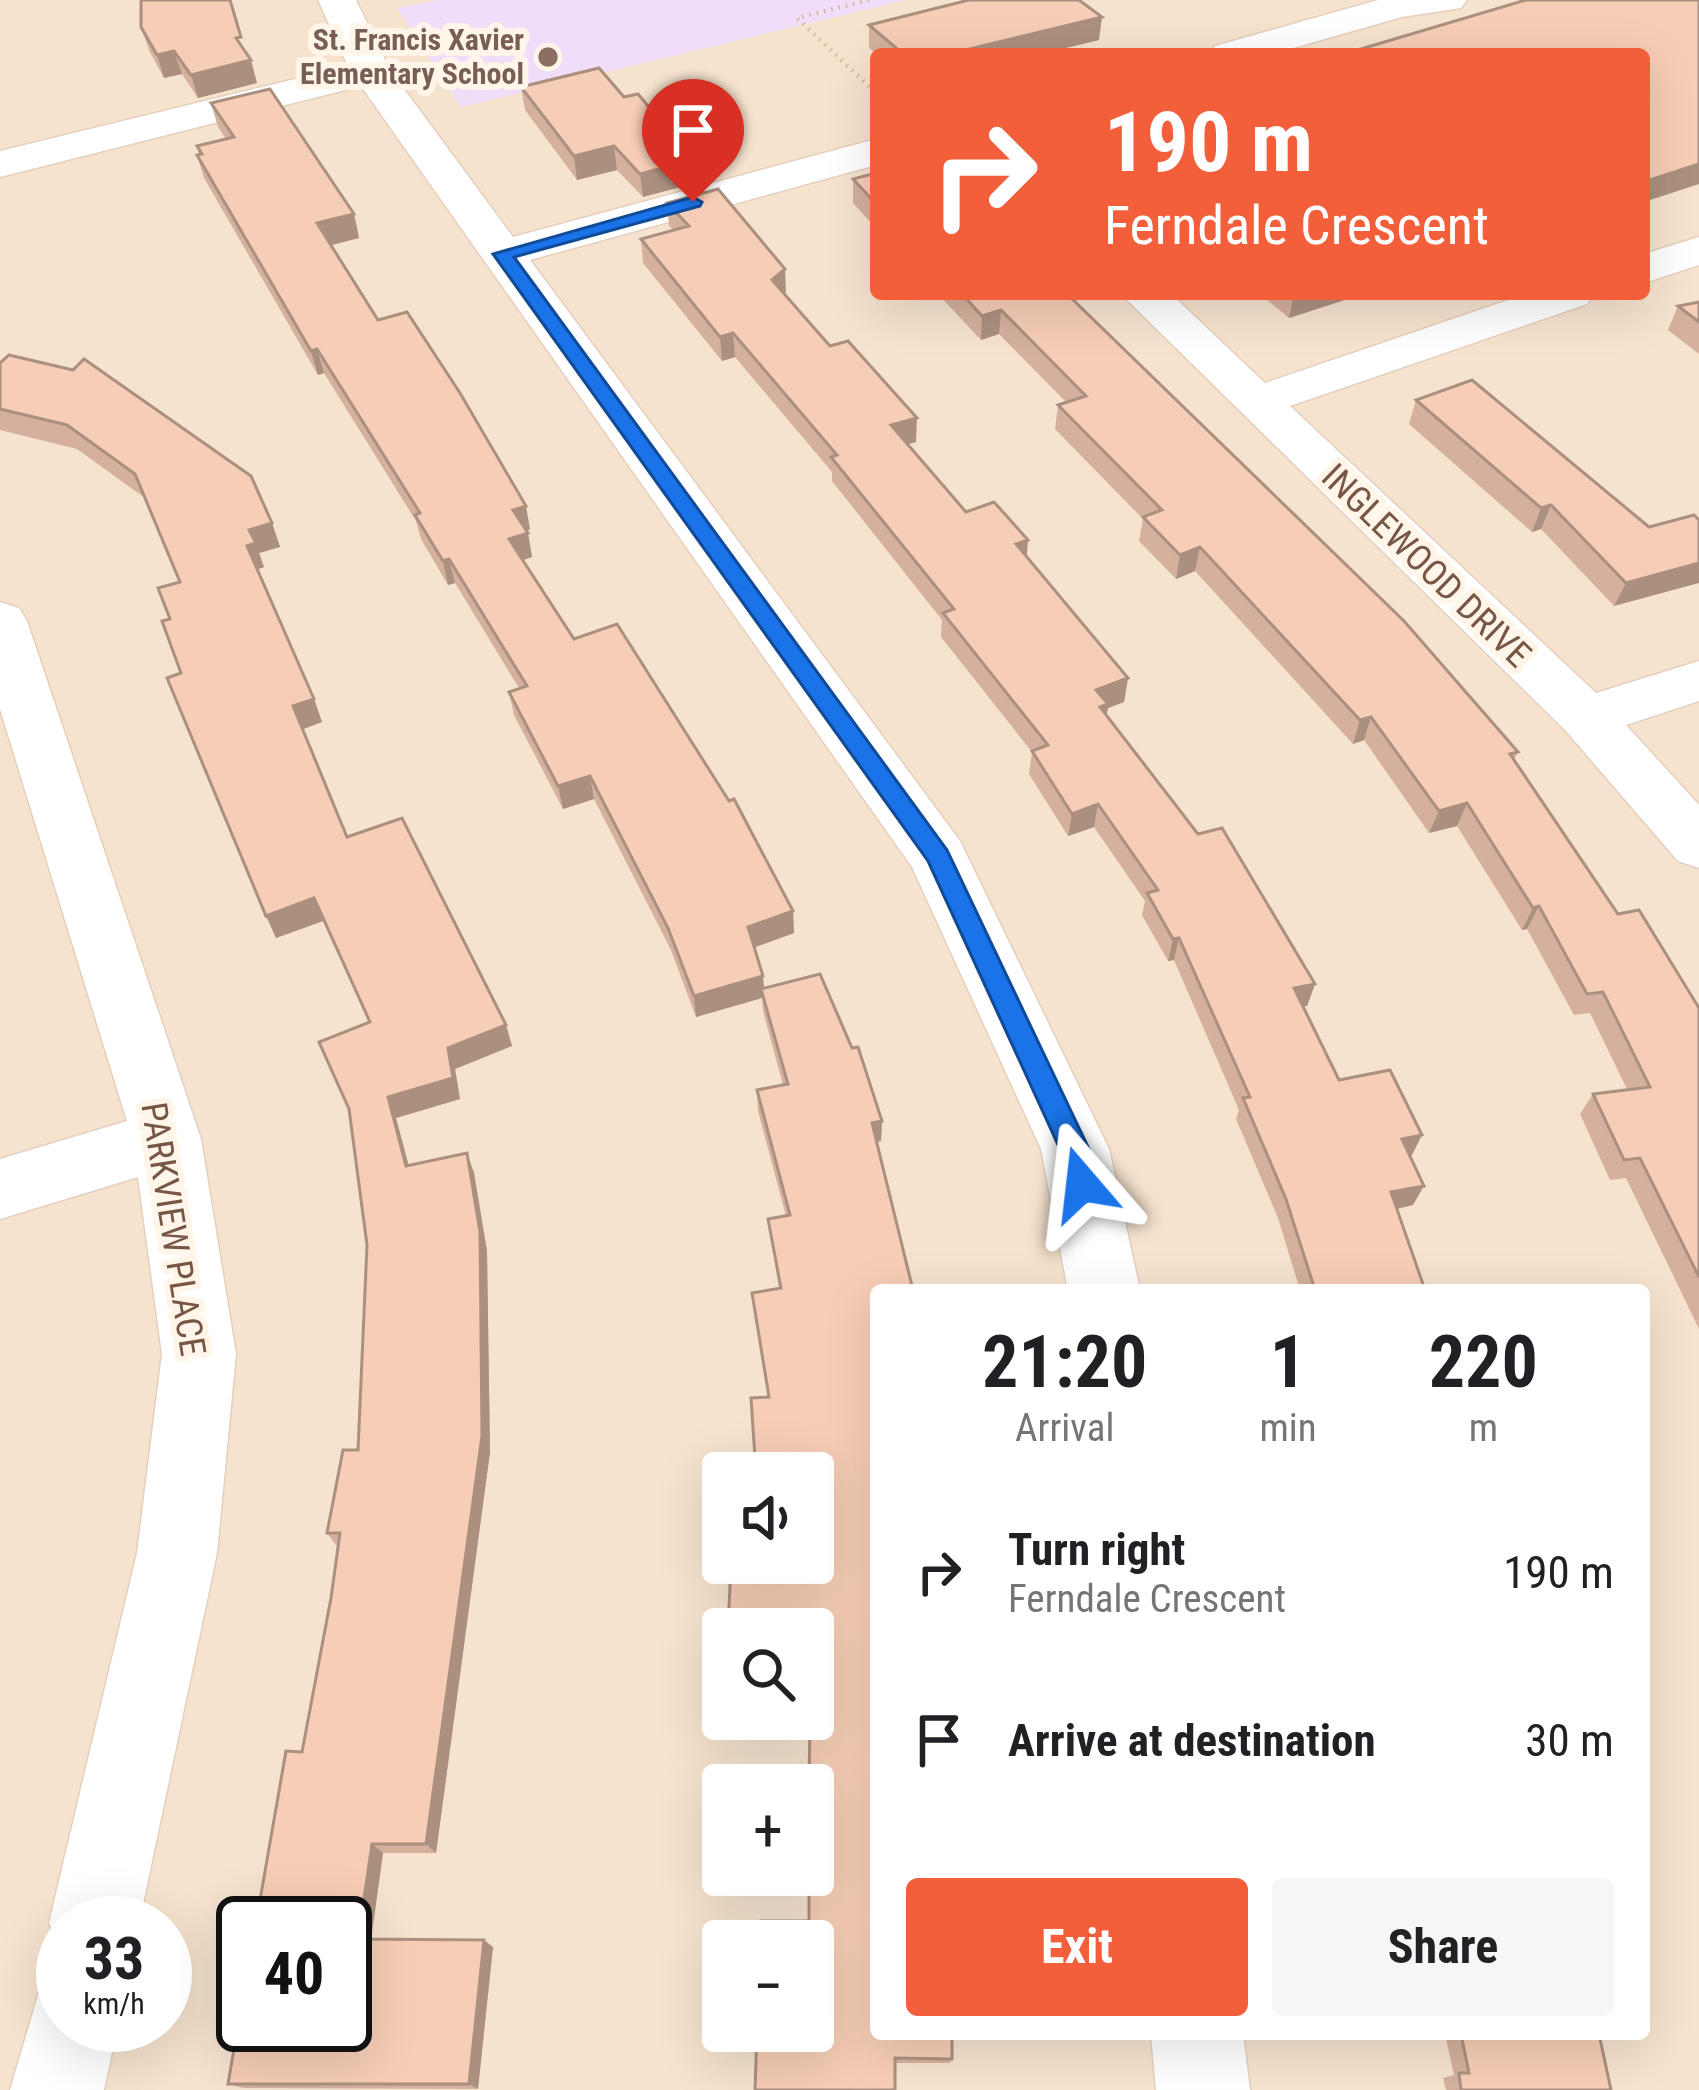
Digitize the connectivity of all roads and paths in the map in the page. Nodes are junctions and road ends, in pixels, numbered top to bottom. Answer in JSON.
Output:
{"nodes":[{"id":1,"x":337,"y":0,"type":"edge"},
{"id":2,"x":869,"y":0,"type":"edge"},
{"id":3,"x":1448,"y":0,"type":"edge"},
{"id":4,"x":1251,"y":48,"type":"edge"},
{"id":5,"x":371,"y":72,"type":"junction"},
{"id":6,"x":870,"y":86,"type":"edge"},
{"id":7,"x":870,"y":154,"type":"edge"},
{"id":8,"x":0,"y":164,"type":"edge"},
{"id":9,"x":1699,"y":250,"type":"edge"},
{"id":10,"x":502,"y":254,"type":"junction"},
{"id":11,"x":1650,"y":267,"type":"edge"},
{"id":12,"x":1150,"y":300,"type":"edge"},
{"id":13,"x":1554,"y":300,"type":"edge"},
{"id":14,"x":1256,"y":402,"type":"junction"},
{"id":15,"x":0,"y":621,"type":"edge"},
{"id":16,"x":1699,"y":681,"type":"edge"},
{"id":17,"x":1586,"y":717,"type":"junction"},
{"id":18,"x":1699,"y":845,"type":"edge"},
{"id":19,"x":167,"y":1139,"type":"junction"},
{"id":20,"x":0,"y":1189,"type":"edge"},
{"id":21,"x":1103,"y":1284,"type":"edge"},
{"id":22,"x":100,"y":1896,"type":"edge"},
{"id":23,"x":1198,"y":2040,"type":"edge"},
{"id":24,"x":65,"y":2052,"type":"edge"},
{"id":25,"x":57,"y":2090,"type":"edge"},
{"id":26,"x":1203,"y":2090,"type":"edge"}],
"edges":[{"from":1,"to":5,"type":"street"},
{"from":2,"to":6,"type":"path"},
{"from":3,"to":4,"type":"street"},
{"from":5,"to":8,"type":"street"},
{"from":5,"to":10,"type":"street"},
{"from":7,"to":10,"type":"street"},
{"from":9,"to":11,"type":"street"},
{"from":10,"to":21,"type":"street"},
{"from":12,"to":14,"type":"street","name":"INGLEWOOD DRIVE"},
{"from":13,"to":14,"type":"street"},
{"from":14,"to":17,"type":"street","name":"INGLEWOOD DRIVE"},
{"from":15,"to":19,"type":"street","name":"PARKVIEW PLACE"},
{"from":16,"to":17,"type":"street"},
{"from":17,"to":18,"type":"street","name":"INGLEWOOD DRIVE"},
{"from":19,"to":20,"type":"street"},
{"from":19,"to":22,"type":"street","name":"PARKVIEW PLACE"},
{"from":23,"to":26,"type":"street"},
{"from":24,"to":25,"type":"street"}]}
